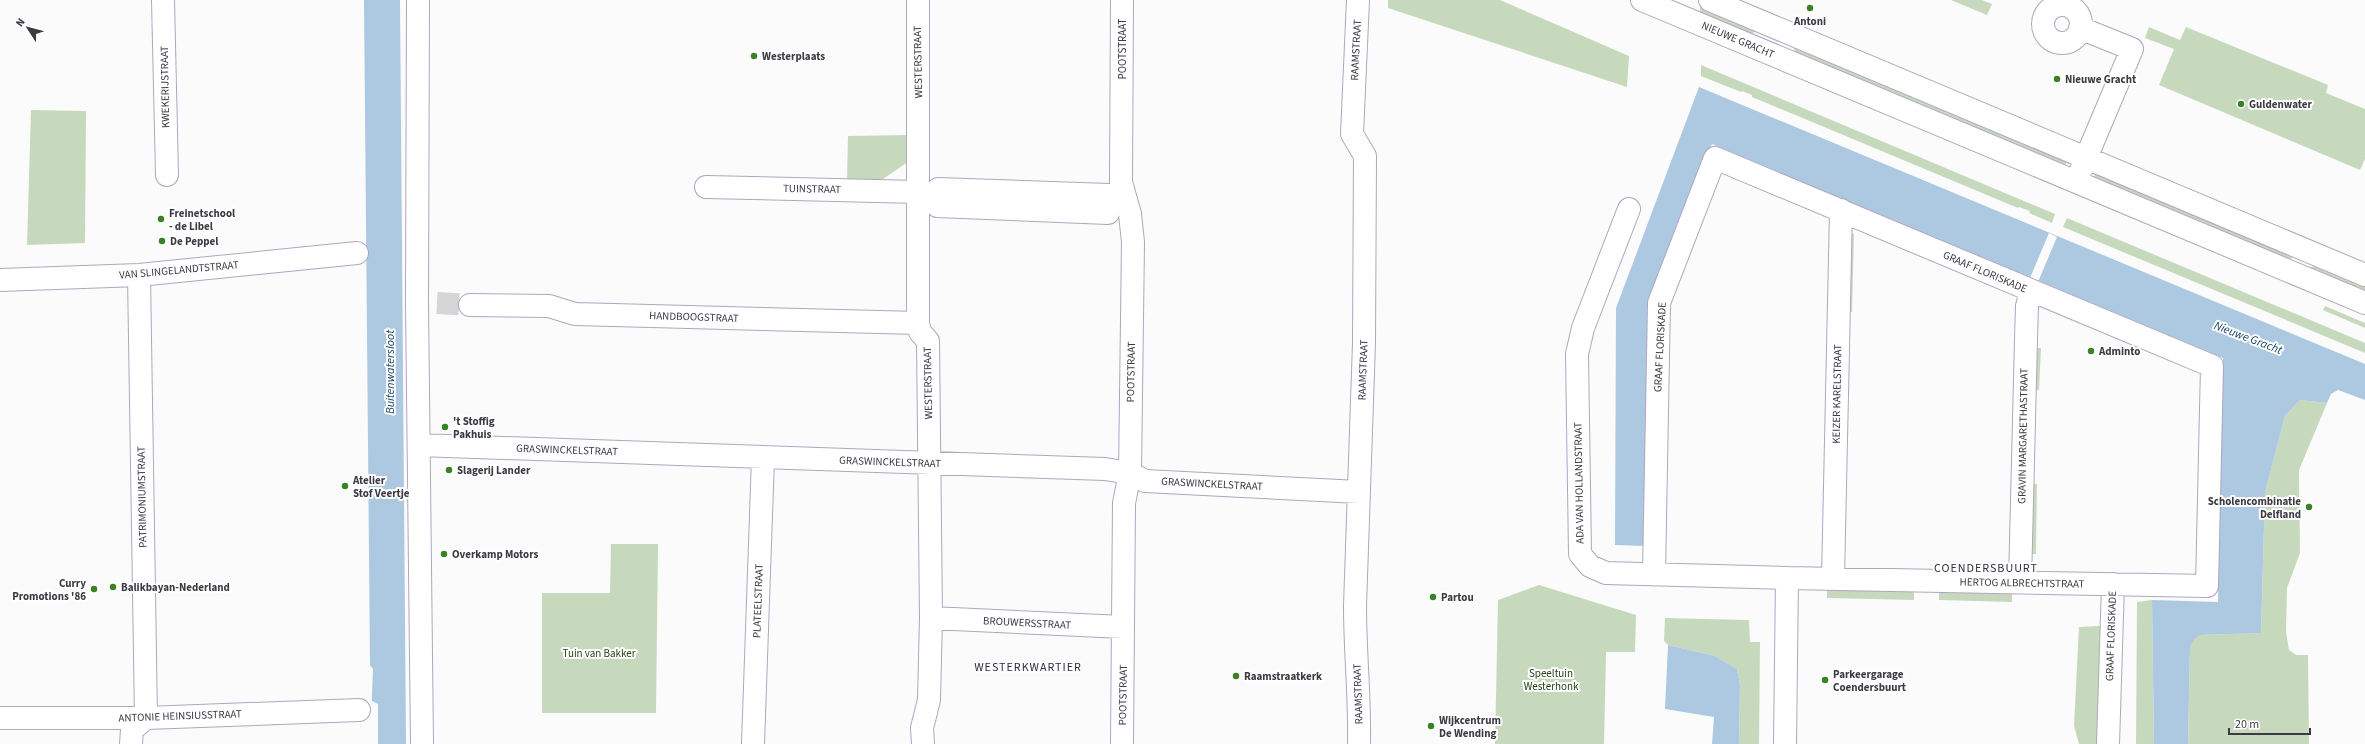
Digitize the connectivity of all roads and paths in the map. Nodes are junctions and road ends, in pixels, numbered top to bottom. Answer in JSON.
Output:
{"nodes":[{"id":1,"x":163,"y":0,"type":"edge"},
{"id":2,"x":418,"y":0,"type":"edge"},
{"id":3,"x":918,"y":0,"type":"edge"},
{"id":4,"x":1122,"y":0,"type":"edge"},
{"id":5,"x":1358,"y":0,"type":"edge"},
{"id":6,"x":1642,"y":0,"type":"edge"},
{"id":7,"x":1710,"y":0,"type":"edge"},
{"id":8,"x":1668,"y":4,"type":"edge"},
{"id":9,"x":2080,"y":28,"type":"dead end"},
{"id":10,"x":2086,"y":158,"type":"junction"},
{"id":11,"x":167,"y":175,"type":"dead end"},
{"id":12,"x":2076,"y":182,"type":"junction"},
{"id":13,"x":706,"y":187,"type":"dead end"},
{"id":14,"x":924,"y":197,"type":"junction"},
{"id":15,"x":1117,"y":202,"type":"junction"},
{"id":16,"x":1630,"y":209,"type":"dead end"},
{"id":17,"x":1841,"y":210,"type":"junction"},
{"id":18,"x":357,"y":253,"type":"dead end"},
{"id":19,"x":139,"y":275,"type":"junction"},
{"id":20,"x":2365,"y":275,"type":"edge"},
{"id":21,"x":0,"y":280,"type":"edge"},
{"id":22,"x":2031,"y":292,"type":"junction"},
{"id":23,"x":470,"y":304,"type":"tunnel mouth"},
{"id":24,"x":2365,"y":304,"type":"edge"},
{"id":25,"x":918,"y":323,"type":"junction"},
{"id":26,"x":420,"y":445,"type":"junction"},
{"id":27,"x":763,"y":458,"type":"junction"},
{"id":28,"x":930,"y":463,"type":"junction"},
{"id":29,"x":1130,"y":473,"type":"junction"},
{"id":30,"x":1359,"y":492,"type":"junction"},
{"id":31,"x":1654,"y":574,"type":"junction"},
{"id":32,"x":1787,"y":578,"type":"junction"},
{"id":33,"x":1833,"y":579,"type":"junction"},
{"id":34,"x":2020,"y":582,"type":"junction"},
{"id":35,"x":2113,"y":584,"type":"junction"},
{"id":36,"x":931,"y":618,"type":"junction"},
{"id":37,"x":1123,"y":627,"type":"junction"},
{"id":38,"x":359,"y":710,"type":"dead end"},
{"id":39,"x":0,"y":718,"type":"edge"},
{"id":40,"x":146,"y":718,"type":"junction"},
{"id":41,"x":131,"y":744,"type":"edge"},
{"id":42,"x":422,"y":744,"type":"edge"},
{"id":43,"x":753,"y":744,"type":"edge"},
{"id":44,"x":923,"y":744,"type":"edge"},
{"id":45,"x":1122,"y":744,"type":"edge"},
{"id":46,"x":1359,"y":744,"type":"edge"},
{"id":47,"x":1785,"y":744,"type":"edge"},
{"id":48,"x":2108,"y":744,"type":"edge"}],
"edges":[{"from":1,"to":11,"type":"street","name":"KWEKERIJSTRAAT"},
{"from":2,"to":26,"type":"street"},
{"from":3,"to":14,"type":"street","name":"WESTERSTRAAT"},
{"from":4,"to":15,"type":"street","name":"POOTSTRAAT"},
{"from":5,"to":30,"type":"street","name":"RAAMSTRAAT"},
{"from":6,"to":8,"type":"street","name":"NIEUWE GRACHT"},
{"from":7,"to":10,"type":"street"},
{"from":8,"to":12,"type":"street","name":"NIEUWE GRACHT"},
{"from":9,"to":10,"type":"street"},
{"from":10,"to":12,"type":"street"},
{"from":10,"to":20,"type":"street"},
{"from":12,"to":24,"type":"street","name":"NIEUWE GRACHT"},
{"from":13,"to":14,"type":"street","name":"TUINSTRAAT"},
{"from":14,"to":15,"type":"street"},
{"from":14,"to":25,"type":"street","name":"WESTERSTRAAT"},
{"from":15,"to":29,"type":"street","name":"POOTSTRAAT"},
{"from":16,"to":31,"type":"street","name":"ADA VAN HOLLANDSTRAAT"},
{"from":17,"to":22,"type":"street","name":"GRAAF FLORISKADE"},
{"from":17,"to":31,"type":"street","name":"GRAAF FLORISKADE"},
{"from":17,"to":33,"type":"street","name":"KEIZER KARELSTRAAT"},
{"from":18,"to":19,"type":"street","name":"VAN SLINGELANDTSTRAAT"},
{"from":19,"to":21,"type":"street","name":"VAN SLINGELANDTSTRAAT"},
{"from":19,"to":40,"type":"street","name":"PATRIMONIUMSTRAAT"},
{"from":22,"to":34,"type":"street","name":"GRAVIN MARGARETHASTRAAT"},
{"from":22,"to":35,"type":"street","name":"GRAAF FLORISKADE"},
{"from":23,"to":25,"type":"street","name":"HANDBOOGSTRAAT"},
{"from":25,"to":28,"type":"street","name":"WESTERSTRAAT"},
{"from":26,"to":27,"type":"street","name":"GRASWINCKELSTRAAT"},
{"from":26,"to":42,"type":"street"},
{"from":27,"to":28,"type":"street","name":"GRASWINCKELSTRAAT"},
{"from":27,"to":43,"type":"street","name":"PLATEELSTRAAT"},
{"from":28,"to":29,"type":"street","name":"GRASWINCKELSTRAAT"},
{"from":28,"to":36,"type":"street","name":"WESTERSTRAAT"},
{"from":29,"to":30,"type":"street","name":"GRASWINCKELSTRAAT"},
{"from":29,"to":37,"type":"street","name":"POOTSTRAAT"},
{"from":30,"to":46,"type":"street","name":"RAAMSTRAAT"},
{"from":31,"to":32,"type":"street","name":"ADA VAN HOLLANDSTRAAT"},
{"from":32,"to":33,"type":"street","name":"HERTOG ALBRECHTSTRAAT"},
{"from":32,"to":47,"type":"street"},
{"from":33,"to":34,"type":"street","name":"HERTOG ALBRECHTSTRAAT"},
{"from":34,"to":35,"type":"street","name":"HERTOG ALBRECHTSTRAAT"},
{"from":35,"to":48,"type":"street","name":"GRAAF FLORISKADE"},
{"from":36,"to":37,"type":"street","name":"BROUWERSSTRAAT"},
{"from":36,"to":44,"type":"street","name":"WESTERSTRAAT"},
{"from":37,"to":45,"type":"street","name":"POOTSTRAAT"},
{"from":38,"to":40,"type":"street","name":"ANTONIE HEINSIUSSTRAAT"},
{"from":39,"to":40,"type":"street","name":"ANTONIE HEINSIUSSTRAAT"},
{"from":40,"to":41,"type":"street"}]}
